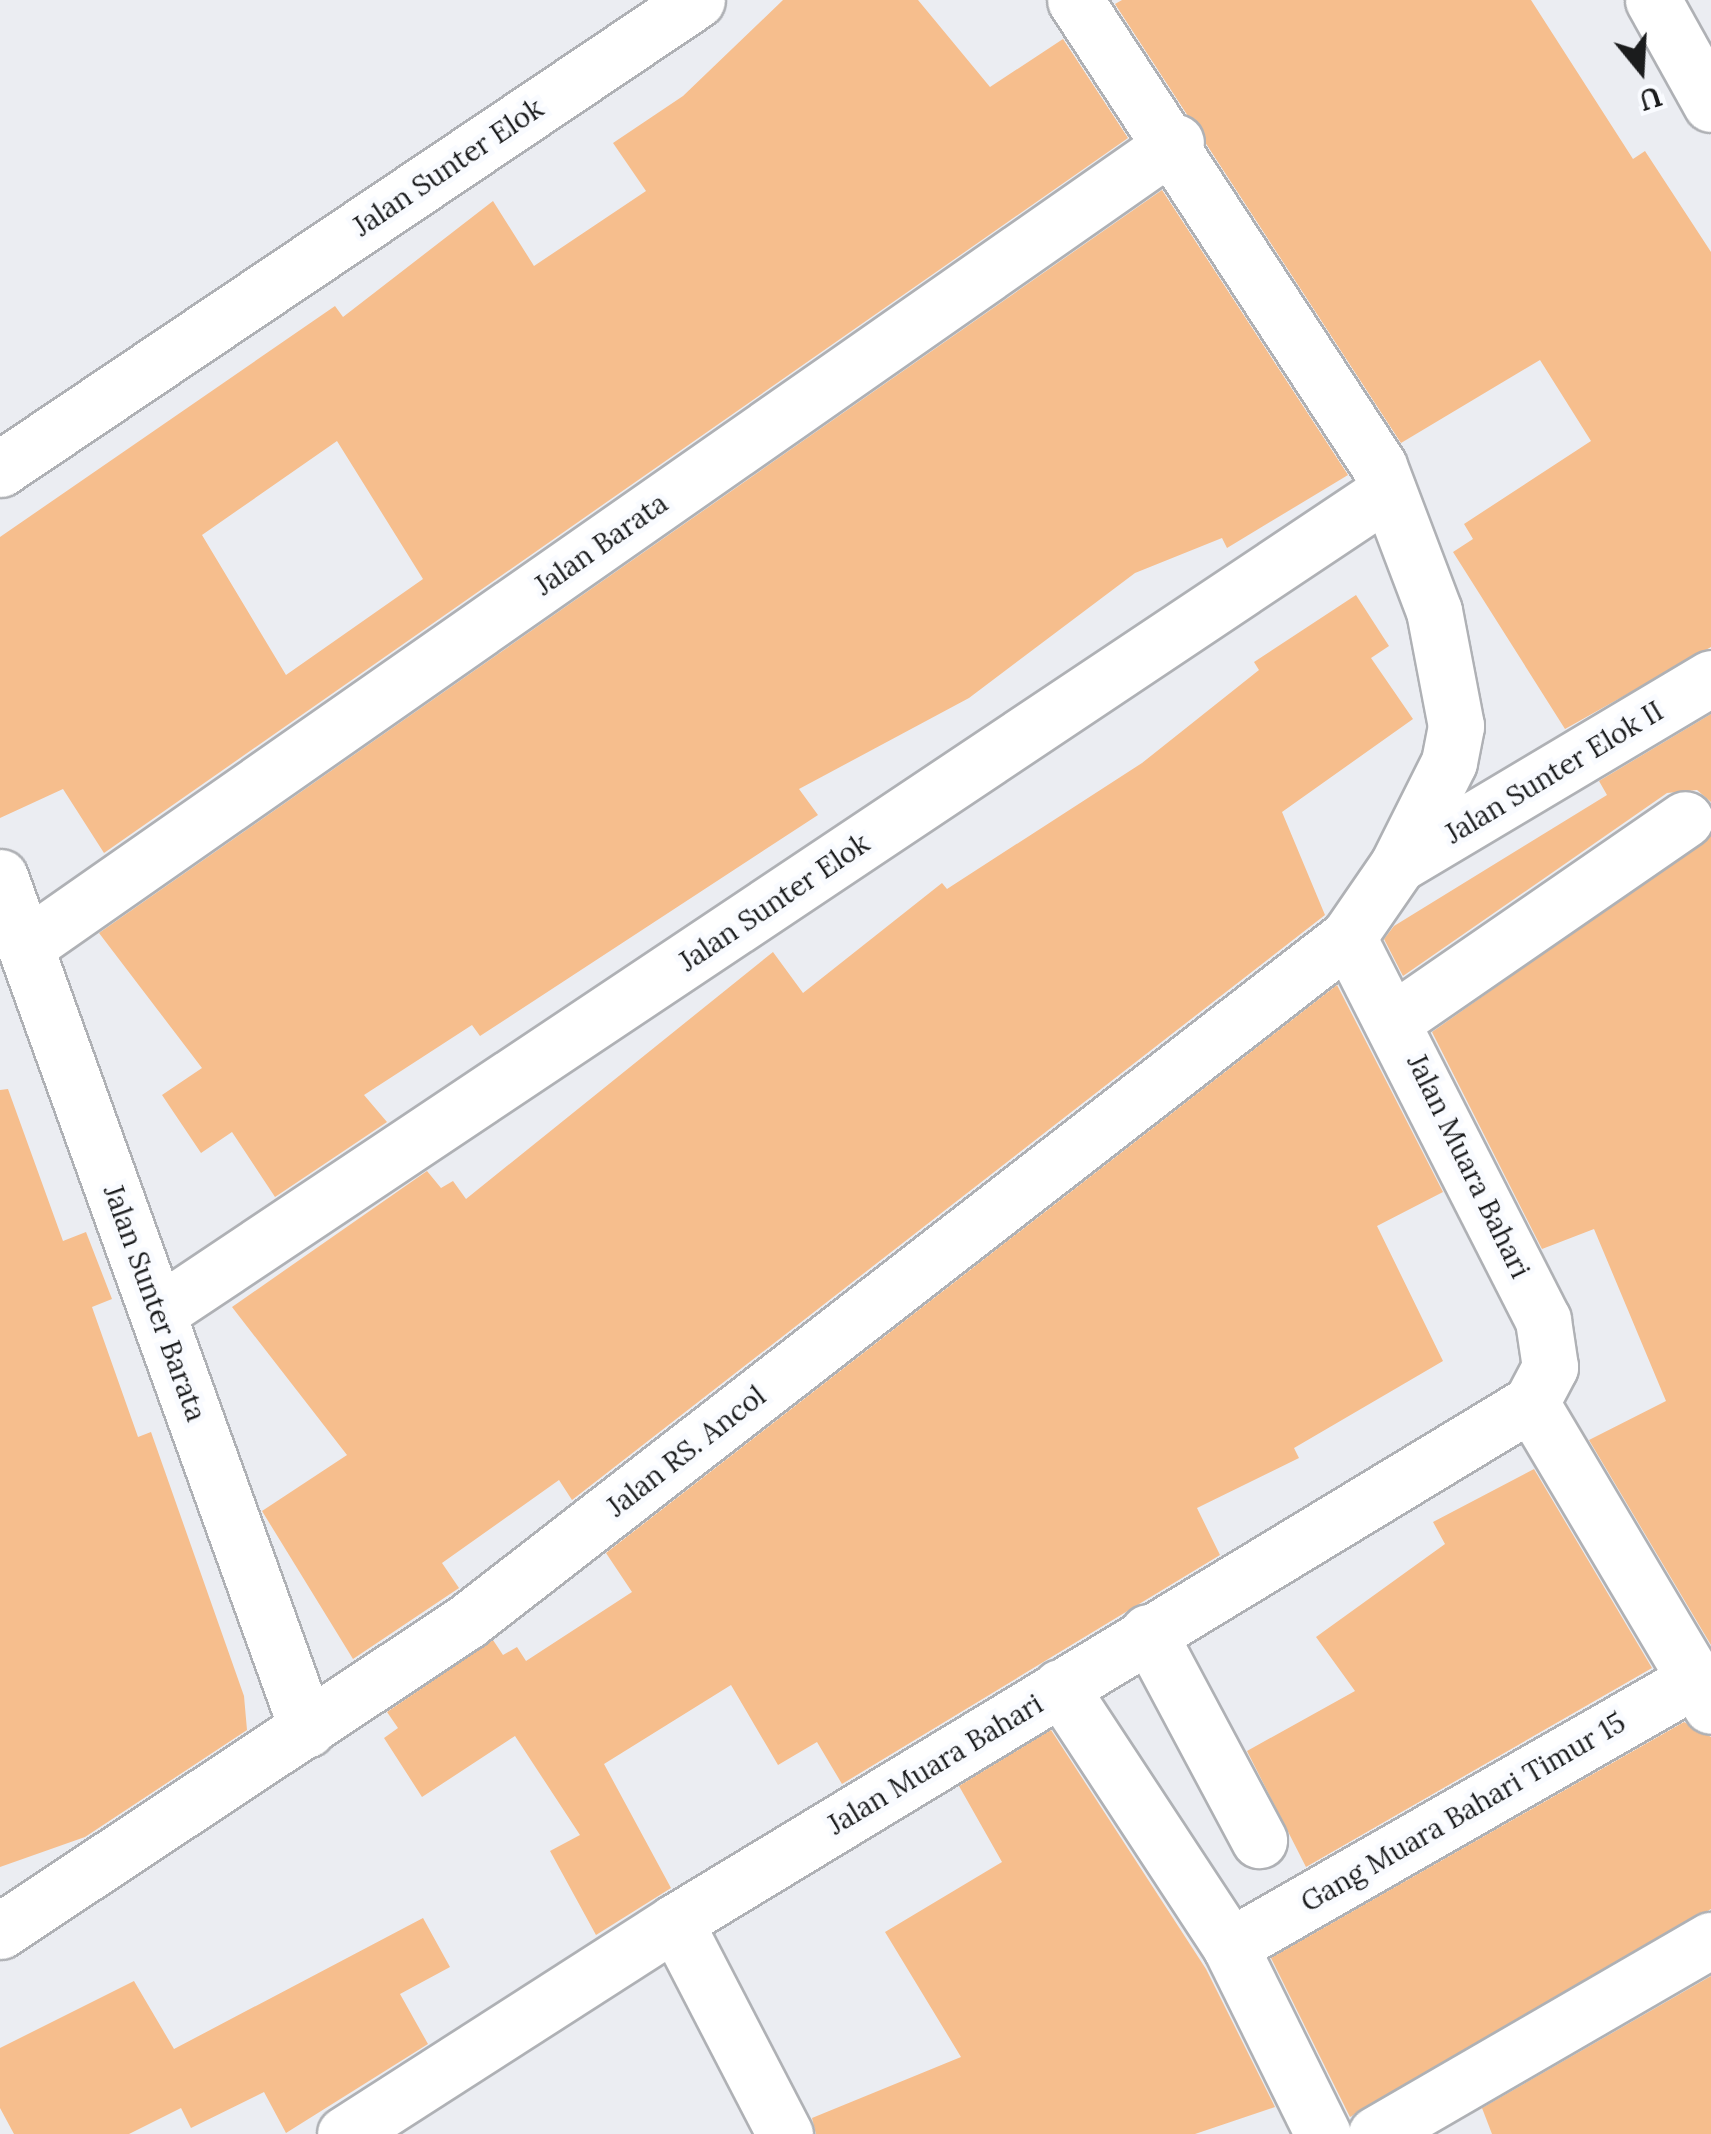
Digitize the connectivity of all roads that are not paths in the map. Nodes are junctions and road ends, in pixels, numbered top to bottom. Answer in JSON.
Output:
{"nodes":[{"id":1,"x":697,"y":0,"type":"edge"},
{"id":2,"x":1075,"y":0,"type":"edge"},
{"id":3,"x":1653,"y":0,"type":"edge"},
{"id":4,"x":1711,"y":104,"type":"edge"},
{"id":5,"x":1176,"y":142,"type":"junction"},
{"id":6,"x":0,"y":468,"type":"edge"},
{"id":7,"x":1388,"y":491,"type":"junction"},
{"id":8,"x":1711,"y":678,"type":"edge"},
{"id":9,"x":1685,"y":819,"type":"dead end"},
{"id":10,"x":1397,"y":866,"type":"junction"},
{"id":11,"x":0,"y":877,"type":"edge"},
{"id":12,"x":1348,"y":936,"type":"junction"},
{"id":13,"x":26,"y":946,"type":"junction"},
{"id":14,"x":1397,"y":1018,"type":"junction"},
{"id":15,"x":159,"y":1312,"type":"junction"},
{"id":16,"x":1531,"y":1403,"type":"junction"},
{"id":17,"x":1148,"y":1632,"type":"junction"},
{"id":18,"x":1060,"y":1688,"type":"junction"},
{"id":19,"x":1704,"y":1692,"type":"edge"},
{"id":20,"x":306,"y":1729,"type":"junction"},
{"id":21,"x":1259,"y":1840,"type":"dead end"},
{"id":22,"x":675,"y":1922,"type":"junction"},
{"id":23,"x":0,"y":1931,"type":"edge"},
{"id":24,"x":1711,"y":1940,"type":"edge"},
{"id":25,"x":1230,"y":1946,"type":"junction"},
{"id":26,"x":345,"y":2134,"type":"edge"},
{"id":27,"x":784,"y":2134,"type":"edge"},
{"id":28,"x":1323,"y":2134,"type":"edge"},
{"id":29,"x":1376,"y":2134,"type":"edge"}],
"edges":[{"from":1,"to":6,"type":"street","name":"Jalan Sunter Elok"},
{"from":2,"to":5,"type":"street"},
{"from":3,"to":4,"type":"street"},
{"from":5,"to":7,"type":"street"},
{"from":5,"to":13,"type":"street","name":"Jalan Barata"},
{"from":7,"to":10,"type":"street"},
{"from":7,"to":15,"type":"street","name":"Jalan Sunter Elok"},
{"from":8,"to":10,"type":"street","name":"Jalan Sunter Elok II"},
{"from":9,"to":14,"type":"street"},
{"from":10,"to":12,"type":"street"},
{"from":11,"to":13,"type":"street","name":"Jalan Sunter Barata"},
{"from":12,"to":14,"type":"street","name":"Jalan Muara Bahari"},
{"from":12,"to":20,"type":"street","name":"Jalan RS. Ancol"},
{"from":13,"to":15,"type":"street","name":"Jalan Sunter Barata"},
{"from":14,"to":16,"type":"street","name":"Jalan Muara Bahari"},
{"from":15,"to":20,"type":"street","name":"Jalan Sunter Barata"},
{"from":16,"to":17,"type":"street","name":"Jalan Muara Bahari"},
{"from":16,"to":19,"type":"street"},
{"from":17,"to":18,"type":"street","name":"Jalan Muara Bahari"},
{"from":17,"to":21,"type":"street"},
{"from":18,"to":22,"type":"street","name":"Jalan Muara Bahari"},
{"from":18,"to":25,"type":"street"},
{"from":19,"to":25,"type":"street","name":"Gang Muara Bahari Timur 15"},
{"from":20,"to":23,"type":"street","name":"Jalan RS. Ancol"},
{"from":22,"to":26,"type":"street","name":"Jalan Muara Bahari"},
{"from":22,"to":27,"type":"street"},
{"from":24,"to":29,"type":"street"},
{"from":25,"to":28,"type":"street"}]}
